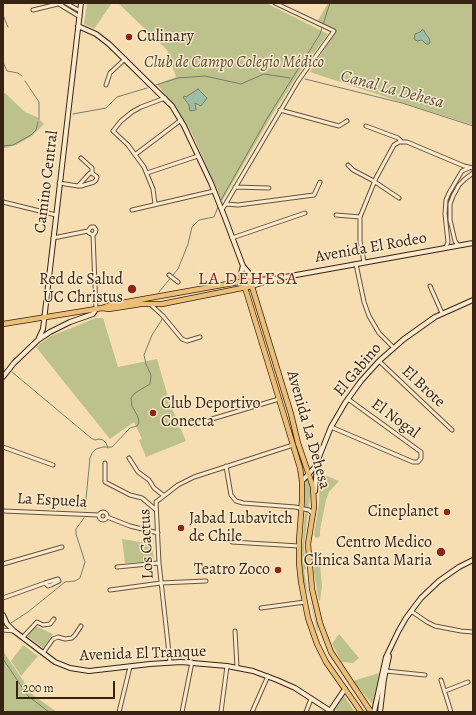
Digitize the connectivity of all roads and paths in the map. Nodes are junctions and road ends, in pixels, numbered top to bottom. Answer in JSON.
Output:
{"nodes":[{"id":1,"x":60,"y":3,"type":"edge"},
{"id":2,"x":66,"y":3,"type":"edge"},
{"id":3,"x":81,"y":3,"type":"edge"},
{"id":4,"x":275,"y":3,"type":"edge"},
{"id":5,"x":33,"y":10,"type":"dead end"},
{"id":6,"x":80,"y":11,"type":"junction"},
{"id":7,"x":80,"y":17,"type":"junction"},
{"id":8,"x":78,"y":26,"type":"junction"},
{"id":9,"x":125,"y":59,"type":"junction"},
{"id":10,"x":106,"y":85,"type":"dead end"},
{"id":11,"x":164,"y":98,"type":"junction"},
{"id":12,"x":280,"y":110,"type":"junction"},
{"id":13,"x":181,"y":120,"type":"junction"},
{"id":14,"x":347,"y":121,"type":"dead end"},
{"id":15,"x":366,"y":126,"type":"dead end"},
{"id":16,"x":402,"y":142,"type":"junction"},
{"id":17,"x":136,"y":154,"type":"junction"},
{"id":18,"x":198,"y":156,"type":"junction"},
{"id":19,"x":81,"y":158,"type":"dead end"},
{"id":20,"x":458,"y":164,"type":"junction"},
{"id":21,"x":348,"y":165,"type":"dead end"},
{"id":22,"x":469,"y":168,"type":"junction"},
{"id":23,"x":473,"y":168,"type":"edge"},
{"id":24,"x":92,"y":173,"type":"junction"},
{"id":25,"x":147,"y":173,"type":"junction"},
{"id":26,"x":473,"y":173,"type":"edge"},
{"id":27,"x":459,"y":176,"type":"junction"},
{"id":28,"x":320,"y":182,"type":"dead end"},
{"id":29,"x":374,"y":182,"type":"junction"},
{"id":30,"x":60,"y":183,"type":"junction"},
{"id":31,"x":78,"y":186,"type":"junction"},
{"id":32,"x":235,"y":187,"type":"junction"},
{"id":33,"x":269,"y":188,"type":"dead end"},
{"id":34,"x":214,"y":191,"type":"junction"},
{"id":35,"x":399,"y":198,"type":"dead end"},
{"id":36,"x":3,"y":202,"type":"edge"},
{"id":37,"x":155,"y":204,"type":"junction"},
{"id":38,"x":226,"y":204,"type":"junction"},
{"id":39,"x":132,"y":210,"type":"dead end"},
{"id":40,"x":222,"y":210,"type":"junction"},
{"id":41,"x":305,"y":213,"type":"dead end"},
{"id":42,"x":56,"y":214,"type":"junction"},
{"id":43,"x":336,"y":215,"type":"dead end"},
{"id":44,"x":360,"y":218,"type":"junction"},
{"id":45,"x":88,"y":231,"type":"junction"},
{"id":46,"x":93,"y":234,"type":"junction"},
{"id":47,"x":53,"y":238,"type":"junction"},
{"id":48,"x":232,"y":238,"type":"junction"},
{"id":49,"x":455,"y":241,"type":"junction"},
{"id":50,"x":448,"y":242,"type":"junction"},
{"id":51,"x":473,"y":243,"type":"edge"},
{"id":52,"x":458,"y":246,"type":"junction"},
{"id":53,"x":446,"y":248,"type":"junction"},
{"id":54,"x":364,"y":262,"type":"junction"},
{"id":55,"x":356,"y":264,"type":"junction"},
{"id":56,"x":243,"y":266,"type":"junction"},
{"id":57,"x":171,"y":276,"type":"dead end"},
{"id":58,"x":274,"y":279,"type":"junction"},
{"id":59,"x":250,"y":280,"type":"junction"},
{"id":60,"x":243,"y":281,"type":"junction"},
{"id":61,"x":178,"y":282,"type":"dead end"},
{"id":62,"x":252,"y":286,"type":"junction"},
{"id":63,"x":430,"y":286,"type":"dead end"},
{"id":64,"x":211,"y":287,"type":"junction"},
{"id":65,"x":245,"y":288,"type":"junction"},
{"id":66,"x":210,"y":295,"type":"junction"},
{"id":67,"x":473,"y":300,"type":"edge"},
{"id":68,"x":150,"y":304,"type":"junction"},
{"id":69,"x":162,"y":304,"type":"junction"},
{"id":70,"x":102,"y":308,"type":"junction"},
{"id":71,"x":96,"y":309,"type":"junction"},
{"id":72,"x":442,"y":313,"type":"junction"},
{"id":73,"x":163,"y":316,"type":"junction"},
{"id":74,"x":44,"y":317,"type":"junction"},
{"id":75,"x":3,"y":324,"type":"edge"},
{"id":76,"x":43,"y":329,"type":"junction"},
{"id":77,"x":50,"y":332,"type":"junction"},
{"id":78,"x":200,"y":337,"type":"dead end"},
{"id":79,"x":38,"y":340,"type":"junction"},
{"id":80,"x":393,"y":347,"type":"junction"},
{"id":81,"x":378,"y":361,"type":"junction"},
{"id":82,"x":3,"y":377,"type":"edge"},
{"id":83,"x":279,"y":399,"type":"junction"},
{"id":84,"x":348,"y":399,"type":"junction"},
{"id":85,"x":195,"y":424,"type":"dead end"},
{"id":86,"x":331,"y":428,"type":"junction"},
{"id":87,"x":452,"y":430,"type":"dead end"},
{"id":88,"x":293,"y":446,"type":"junction"},
{"id":89,"x":3,"y":447,"type":"edge"},
{"id":90,"x":129,"y":458,"type":"dead end"},
{"id":91,"x":105,"y":463,"type":"dead end"},
{"id":92,"x":317,"y":463,"type":"junction"},
{"id":93,"x":53,"y":465,"type":"dead end"},
{"id":94,"x":226,"y":466,"type":"junction"},
{"id":95,"x":309,"y":474,"type":"junction"},
{"id":96,"x":302,"y":481,"type":"junction"},
{"id":97,"x":163,"y":495,"type":"junction"},
{"id":98,"x":314,"y":503,"type":"junction"},
{"id":99,"x":302,"y":508,"type":"junction"},
{"id":100,"x":155,"y":509,"type":"junction"},
{"id":101,"x":3,"y":511,"type":"edge"},
{"id":102,"x":313,"y":514,"type":"junction"},
{"id":103,"x":99,"y":515,"type":"junction"},
{"id":104,"x":107,"y":517,"type":"junction"},
{"id":105,"x":158,"y":534,"type":"junction"},
{"id":106,"x":232,"y":542,"type":"dead end"},
{"id":107,"x":62,"y":546,"type":"dead end"},
{"id":108,"x":299,"y":546,"type":"junction"},
{"id":109,"x":473,"y":560,"type":"edge"},
{"id":110,"x":159,"y":563,"type":"junction"},
{"id":111,"x":3,"y":564,"type":"edge"},
{"id":112,"x":117,"y":567,"type":"dead end"},
{"id":113,"x":206,"y":580,"type":"dead end"},
{"id":114,"x":45,"y":583,"type":"dead end"},
{"id":115,"x":161,"y":584,"type":"junction"},
{"id":116,"x":110,"y":590,"type":"dead end"},
{"id":117,"x":3,"y":598,"type":"edge"},
{"id":118,"x":305,"y":602,"type":"junction"},
{"id":119,"x":261,"y":608,"type":"dead end"},
{"id":120,"x":411,"y":610,"type":"junction"},
{"id":121,"x":3,"y":615,"type":"edge"},
{"id":122,"x":54,"y":619,"type":"dead end"},
{"id":123,"x":81,"y":626,"type":"dead end"},
{"id":124,"x":3,"y":630,"type":"edge"},
{"id":125,"x":312,"y":630,"type":"junction"},
{"id":126,"x":14,"y":631,"type":"junction"},
{"id":127,"x":235,"y":631,"type":"dead end"},
{"id":128,"x":473,"y":632,"type":"edge"},
{"id":129,"x":324,"y":636,"type":"junction"},
{"id":130,"x":23,"y":638,"type":"junction"},
{"id":131,"x":394,"y":640,"type":"junction"},
{"id":132,"x":43,"y":652,"type":"junction"},
{"id":133,"x":170,"y":662,"type":"junction"},
{"id":134,"x":192,"y":662,"type":"junction"},
{"id":135,"x":130,"y":666,"type":"junction"},
{"id":136,"x":227,"y":666,"type":"junction"},
{"id":137,"x":237,"y":667,"type":"junction"},
{"id":138,"x":386,"y":670,"type":"junction"},
{"id":139,"x":426,"y":675,"type":"dead end"},
{"id":140,"x":268,"y":676,"type":"junction"},
{"id":141,"x":441,"y":680,"type":"dead end"},
{"id":142,"x":468,"y":682,"type":"dead end"},
{"id":143,"x":345,"y":689,"type":"junction"},
{"id":144,"x":444,"y":691,"type":"junction"},
{"id":145,"x":311,"y":699,"type":"junction"},
{"id":146,"x":119,"y":712,"type":"edge"},
{"id":147,"x":182,"y":712,"type":"edge"},
{"id":148,"x":221,"y":712,"type":"edge"},
{"id":149,"x":252,"y":712,"type":"edge"},
{"id":150,"x":306,"y":712,"type":"edge"},
{"id":151,"x":331,"y":712,"type":"edge"},
{"id":152,"x":361,"y":712,"type":"edge"},
{"id":153,"x":371,"y":712,"type":"edge"},
{"id":154,"x":374,"y":712,"type":"edge"},
{"id":155,"x":380,"y":712,"type":"edge"},
{"id":156,"x":451,"y":712,"type":"edge"}],
"edges":[{"from":1,"to":5,"type":"street"},
{"from":1,"to":7,"type":"street"},
{"from":2,"to":6,"type":"street"},
{"from":3,"to":6,"type":"main road"},
{"from":4,"to":12,"type":"street"},
{"from":6,"to":7,"type":"main road"},
{"from":7,"to":8,"type":"main road"},
{"from":8,"to":9,"type":"main road","name":"Avenida La Dehesa"},
{"from":8,"to":30,"type":"main road","name":"Camino Central"},
{"from":9,"to":10,"type":"street"},
{"from":9,"to":11,"type":"main road","name":"Avenida La Dehesa"},
{"from":11,"to":13,"type":"main road","name":"Avenida La Dehesa"},
{"from":11,"to":17,"type":"street"},
{"from":12,"to":14,"type":"street"},
{"from":12,"to":32,"type":"street"},
{"from":13,"to":17,"type":"street"},
{"from":13,"to":18,"type":"main road","name":"Avenida La Dehesa"},
{"from":15,"to":16,"type":"street"},
{"from":16,"to":20,"type":"street"},
{"from":16,"to":29,"type":"street"},
{"from":17,"to":25,"type":"street"},
{"from":18,"to":25,"type":"street"},
{"from":18,"to":34,"type":"main road","name":"Avenida La Dehesa"},
{"from":19,"to":24,"type":"street"},
{"from":20,"to":22,"type":"street"},
{"from":20,"to":27,"type":"street"},
{"from":21,"to":29,"type":"street"},
{"from":22,"to":23,"type":"street"},
{"from":22,"to":27,"type":"street"},
{"from":24,"to":31,"type":"street"},
{"from":24,"to":31,"type":"street"},
{"from":25,"to":37,"type":"street"},
{"from":26,"to":49,"type":"street"},
{"from":27,"to":50,"type":"street"},
{"from":28,"to":38,"type":"street"},
{"from":29,"to":35,"type":"street"},
{"from":29,"to":44,"type":"street"},
{"from":30,"to":31,"type":"street"},
{"from":30,"to":42,"type":"main road","name":"Camino Central"},
{"from":32,"to":33,"type":"street"},
{"from":32,"to":38,"type":"street"},
{"from":34,"to":37,"type":"street"},
{"from":34,"to":40,"type":"main road","name":"Avenida La Dehesa"},
{"from":36,"to":42,"type":"street"},
{"from":37,"to":39,"type":"street"},
{"from":38,"to":40,"type":"street"},
{"from":40,"to":48,"type":"main road","name":"Avenida La Dehesa"},
{"from":41,"to":48,"type":"street"},
{"from":42,"to":47,"type":"main road","name":"Camino Central"},
{"from":43,"to":44,"type":"street"},
{"from":44,"to":54,"type":"street"},
{"from":45,"to":46,"type":"street"},
{"from":45,"to":46,"type":"street"},
{"from":45,"to":47,"type":"street"},
{"from":46,"to":71,"type":"street"},
{"from":47,"to":74,"type":"main road","name":"Camino Central"},
{"from":48,"to":56,"type":"main road","name":"Avenida La Dehesa"},
{"from":49,"to":50,"type":"street"},
{"from":49,"to":52,"type":"street"},
{"from":50,"to":53,"type":"street"},
{"from":51,"to":52,"type":"main road","name":"Avenida El Rodeo"},
{"from":52,"to":53,"type":"main road","name":"Avenida El Rodeo"},
{"from":53,"to":54,"type":"main road","name":"Avenida El Rodeo"},
{"from":54,"to":55,"type":"main road","name":"Avenida El Rodeo"},
{"from":55,"to":58,"type":"main road","name":"Avenida El Rodeo"},
{"from":55,"to":80,"type":"street"},
{"from":56,"to":59,"type":"main road","name":"Avenida La Dehesa"},
{"from":56,"to":60,"type":"main road","name":"Avenida La Dehesa"},
{"from":57,"to":61,"type":"street"},
{"from":58,"to":59,"type":"main road","name":"Avenida El Rodeo"},
{"from":58,"to":62,"type":"main road","name":"Avenida El Rodeo"},
{"from":59,"to":60,"type":"main road","name":"Avenida El Rodeo"},
{"from":59,"to":62,"type":"main road","name":"Avenida La Dehesa"},
{"from":60,"to":64,"type":"main road","name":"Avenida El Rodeo"},
{"from":60,"to":65,"type":"main road","name":"Avenida La Dehesa"},
{"from":62,"to":65,"type":"main road","name":"Avenida El Rodeo"},
{"from":62,"to":95,"type":"main road","name":"Avenida La Dehesa"},
{"from":63,"to":72,"type":"street"},
{"from":64,"to":66,"type":"main road"},
{"from":64,"to":70,"type":"main road","name":"Avenida El Rodeo"},
{"from":65,"to":66,"type":"main road","name":"Avenida El Rodeo"},
{"from":65,"to":83,"type":"main road","name":"Avenida La Dehesa"},
{"from":66,"to":69,"type":"main road","name":"Avenida El Rodeo"},
{"from":67,"to":72,"type":"main road","name":"El Gabino"},
{"from":68,"to":69,"type":"main road","name":"Avenida El Rodeo"},
{"from":68,"to":70,"type":"main road","name":"Avenida El Rodeo"},
{"from":68,"to":73,"type":"street"},
{"from":69,"to":73,"type":"street"},
{"from":70,"to":71,"type":"main road","name":"Avenida El Rodeo"},
{"from":71,"to":74,"type":"main road","name":"Avenida El Rodeo"},
{"from":71,"to":77,"type":"main road","name":"Avenida El Rodeo"},
{"from":72,"to":80,"type":"main road","name":"El Gabino"},
{"from":73,"to":78,"type":"street"},
{"from":74,"to":75,"type":"main road","name":"Avenida El Rodeo"},
{"from":74,"to":76,"type":"main road","name":"Camino Central"},
{"from":76,"to":77,"type":"main road"},
{"from":76,"to":79,"type":"main road","name":"Camino Central"},
{"from":77,"to":79,"type":"main road","name":"Avenida El Rodeo"},
{"from":79,"to":82,"type":"main road","name":"Avenida El Rodeo"},
{"from":80,"to":81,"type":"main road","name":"El Gabino"},
{"from":81,"to":84,"type":"main road","name":"El Gabino"},
{"from":81,"to":87,"type":"street","name":"El Brote"},
{"from":83,"to":85,"type":"street"},
{"from":83,"to":88,"type":"main road","name":"Avenida La Dehesa"},
{"from":84,"to":86,"type":"main road","name":"El Gabino"},
{"from":84,"to":86,"type":"street","name":"El Nogal"},
{"from":86,"to":92,"type":"main road","name":"El Gabino"},
{"from":88,"to":94,"type":"street","name":"Los Cactus"},
{"from":88,"to":96,"type":"main road","name":"Avenida La Dehesa"},
{"from":89,"to":93,"type":"street"},
{"from":90,"to":97,"type":"street"},
{"from":91,"to":100,"type":"street"},
{"from":92,"to":95,"type":"main road","name":"El Gabino"},
{"from":92,"to":98,"type":"main road","name":"El Gabino"},
{"from":94,"to":97,"type":"street","name":"Los Cactus"},
{"from":94,"to":99,"type":"street"},
{"from":95,"to":96,"type":"main road","name":"El Gabino"},
{"from":95,"to":98,"type":"main road","name":"Avenida La Dehesa"},
{"from":96,"to":99,"type":"main road","name":"Avenida La Dehesa"},
{"from":97,"to":100,"type":"street","name":"Los Cactus"},
{"from":98,"to":102,"type":"main road","name":"Avenida La Dehesa"},
{"from":99,"to":102,"type":"street"},
{"from":99,"to":108,"type":"main road","name":"Avenida La Dehesa"},
{"from":100,"to":105,"type":"street","name":"Los Cactus"},
{"from":101,"to":103,"type":"street","name":"La Espuela"},
{"from":102,"to":129,"type":"main road","name":"Avenida La Dehesa"},
{"from":103,"to":104,"type":"street"},
{"from":103,"to":104,"type":"street"},
{"from":104,"to":105,"type":"street"},
{"from":105,"to":110,"type":"street","name":"Los Cactus"},
{"from":106,"to":108,"type":"street"},
{"from":107,"to":111,"type":"street"},
{"from":108,"to":118,"type":"main road","name":"Avenida La Dehesa"},
{"from":109,"to":120,"type":"main road"},
{"from":110,"to":112,"type":"street"},
{"from":110,"to":115,"type":"street","name":"Los Cactus"},
{"from":113,"to":115,"type":"street"},
{"from":114,"to":117,"type":"street"},
{"from":115,"to":116,"type":"street"},
{"from":115,"to":133,"type":"street","name":"Los Cactus"},
{"from":118,"to":119,"type":"street"},
{"from":118,"to":125,"type":"main road","name":"Avenida La Dehesa"},
{"from":120,"to":128,"type":"street"},
{"from":120,"to":131,"type":"main road"},
{"from":121,"to":126,"type":"main road"},
{"from":122,"to":130,"type":"street"},
{"from":123,"to":132,"type":"street"},
{"from":124,"to":126,"type":"street"},
{"from":125,"to":129,"type":"main road"},
{"from":125,"to":143,"type":"main road","name":"Avenida La Dehesa"},
{"from":126,"to":130,"type":"main road","name":"Avenida El Tranque"},
{"from":127,"to":137,"type":"street"},
{"from":129,"to":153,"type":"main road","name":"Avenida La Dehesa"},
{"from":130,"to":132,"type":"main road","name":"Avenida El Tranque"},
{"from":131,"to":138,"type":"main road"},
{"from":131,"to":154,"type":"main road"},
{"from":132,"to":135,"type":"main road","name":"Avenida El Tranque"},
{"from":133,"to":134,"type":"main road","name":"Avenida El Tranque"},
{"from":133,"to":135,"type":"main road","name":"Avenida El Tranque"},
{"from":134,"to":136,"type":"main road","name":"Avenida El Tranque"},
{"from":134,"to":147,"type":"street"},
{"from":135,"to":146,"type":"street"},
{"from":136,"to":137,"type":"main road","name":"Avenida El Tranque"},
{"from":136,"to":148,"type":"street"},
{"from":137,"to":140,"type":"main road","name":"Avenida El Tranque"},
{"from":138,"to":139,"type":"street"},
{"from":138,"to":155,"type":"main road"},
{"from":140,"to":145,"type":"main road","name":"Avenida El Tranque"},
{"from":140,"to":149,"type":"street"},
{"from":141,"to":144,"type":"street"},
{"from":142,"to":144,"type":"street"},
{"from":143,"to":151,"type":"main road"},
{"from":143,"to":152,"type":"main road","name":"Avenida La Dehesa"},
{"from":144,"to":156,"type":"street"},
{"from":145,"to":150,"type":"street"},
{"from":145,"to":151,"type":"main road","name":"Avenida El Tranque"}]}
